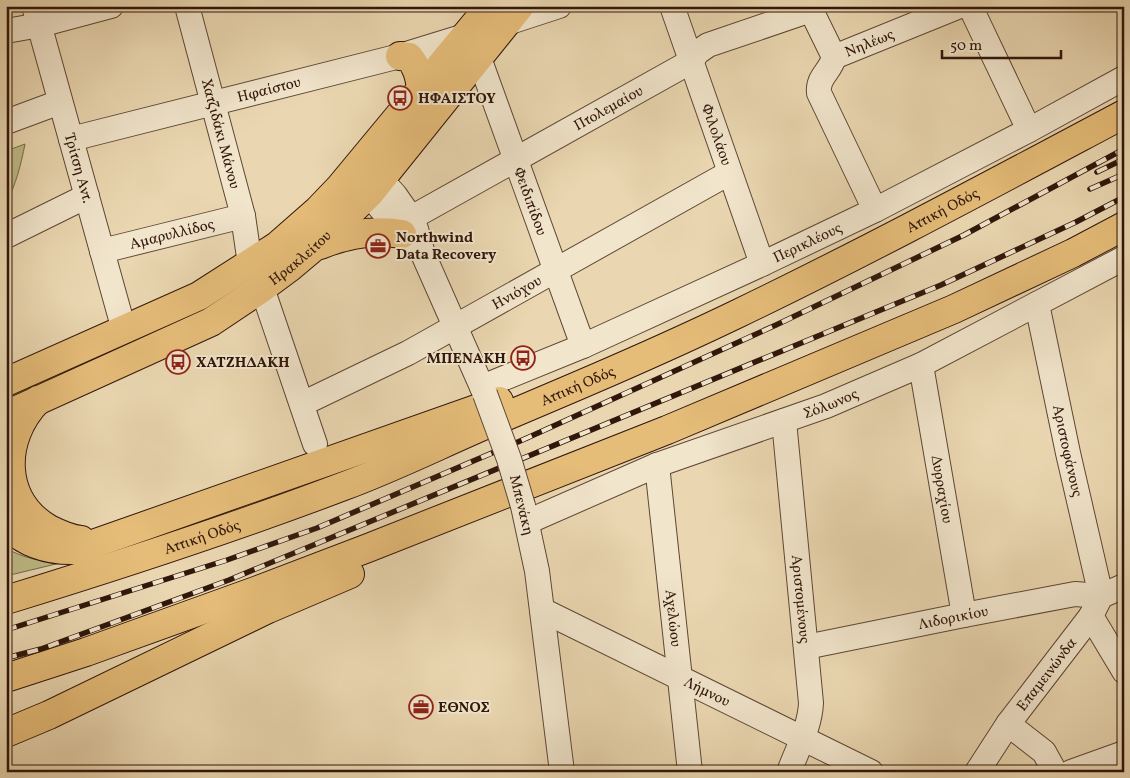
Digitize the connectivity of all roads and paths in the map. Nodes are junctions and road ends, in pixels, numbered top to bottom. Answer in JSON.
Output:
{"nodes":[{"id":1,"x":111,"y":6,"type":"edge"},
{"id":2,"x":187,"y":6,"type":"edge"},
{"id":3,"x":672,"y":6,"type":"edge"},
{"id":4,"x":960,"y":6,"type":"edge"},
{"id":5,"x":970,"y":6,"type":"edge"},
{"id":6,"x":554,"y":7,"type":"edge"},
{"id":7,"x":810,"y":8,"type":"edge"},
{"id":8,"x":506,"y":12,"type":"edge"},
{"id":9,"x":37,"y":16,"type":"edge"},
{"id":10,"x":6,"y":30,"type":"edge"},
{"id":11,"x":472,"y":47,"type":"junction"},
{"id":12,"x":400,"y":56,"type":"junction"},
{"id":13,"x":834,"y":57,"type":"junction"},
{"id":14,"x":690,"y":62,"type":"junction"},
{"id":15,"x":1124,"y":78,"type":"edge"},
{"id":16,"x":421,"y":88,"type":"junction"},
{"id":17,"x":60,"y":102,"type":"junction"},
{"id":18,"x":213,"y":102,"type":"junction"},
{"id":19,"x":1124,"y":114,"type":"edge"},
{"id":20,"x":6,"y":122,"type":"edge"},
{"id":21,"x":1029,"y":130,"type":"junction"},
{"id":22,"x":71,"y":139,"type":"junction"},
{"id":23,"x":516,"y":160,"type":"junction"},
{"id":24,"x":356,"y":168,"type":"junction"},
{"id":25,"x":729,"y":173,"type":"junction"},
{"id":26,"x":375,"y":186,"type":"junction"},
{"id":27,"x":87,"y":196,"type":"junction"},
{"id":28,"x":875,"y":210,"type":"junction"},
{"id":29,"x":243,"y":216,"type":"junction"},
{"id":30,"x":406,"y":226,"type":"junction"},
{"id":31,"x":1124,"y":226,"type":"edge"},
{"id":32,"x":6,"y":236,"type":"edge"},
{"id":33,"x":314,"y":247,"type":"junction"},
{"id":34,"x":102,"y":252,"type":"junction"},
{"id":35,"x":1124,"y":258,"type":"edge"},
{"id":36,"x":250,"y":264,"type":"junction"},
{"id":37,"x":762,"y":264,"type":"junction"},
{"id":38,"x":555,"y":270,"type":"junction"},
{"id":39,"x":262,"y":288,"type":"junction"},
{"id":40,"x":1037,"y":304,"type":"junction"},
{"id":41,"x":455,"y":327,"type":"junction"},
{"id":42,"x":124,"y":330,"type":"junction"},
{"id":43,"x":583,"y":346,"type":"junction"},
{"id":44,"x":921,"y":365,"type":"junction"},
{"id":45,"x":610,"y":372,"type":"junction"},
{"id":46,"x":6,"y":382,"type":"edge"},
{"id":47,"x":484,"y":391,"type":"junction"},
{"id":48,"x":38,"y":400,"type":"junction"},
{"id":49,"x":302,"y":404,"type":"junction"},
{"id":50,"x":6,"y":415,"type":"edge"},
{"id":51,"x":784,"y":421,"type":"junction"},
{"id":52,"x":315,"y":444,"type":"dead end"},
{"id":53,"x":602,"y":455,"type":"junction"},
{"id":54,"x":657,"y":465,"type":"junction"},
{"id":55,"x":525,"y":514,"type":"junction"},
{"id":56,"x":6,"y":524,"type":"edge"},
{"id":57,"x":103,"y":541,"type":"junction"},
{"id":58,"x":1124,"y":586,"type":"edge"},
{"id":59,"x":6,"y":600,"type":"edge"},
{"id":60,"x":1096,"y":606,"type":"junction"},
{"id":61,"x":542,"y":610,"type":"junction"},
{"id":62,"x":964,"y":615,"type":"junction"},
{"id":63,"x":806,"y":647,"type":"junction"},
{"id":64,"x":1124,"y":670,"type":"edge"},
{"id":65,"x":6,"y":678,"type":"edge"},
{"id":66,"x":680,"y":679,"type":"junction"},
{"id":67,"x":1008,"y":724,"type":"junction"},
{"id":68,"x":6,"y":733,"type":"edge"},
{"id":69,"x":802,"y":738,"type":"junction"},
{"id":70,"x":1124,"y":752,"type":"edge"},
{"id":71,"x":868,"y":771,"type":"edge"},
{"id":72,"x":562,"y":772,"type":"edge"},
{"id":73,"x":690,"y":772,"type":"edge"},
{"id":74,"x":789,"y":772,"type":"edge"},
{"id":75,"x":977,"y":772,"type":"edge"},
{"id":76,"x":1055,"y":772,"type":"edge"},
{"id":77,"x":1072,"y":772,"type":"edge"}],
"edges":[{"from":1,"to":9,"type":"street"},
{"from":2,"to":18,"type":"street","name":"Χατζιδάκι Μάνου"},
{"from":3,"to":14,"type":"street","name":"Φιλολάου"},
{"from":4,"to":13,"type":"street","name":"Νηλέως"},
{"from":5,"to":21,"type":"street"},
{"from":6,"to":8,"type":"street"},
{"from":7,"to":13,"type":"street"},
{"from":7,"to":14,"type":"street","name":"Πτολεμαίου"},
{"from":8,"to":11,"type":"main road","name":"Ηρακλείτου"},
{"from":9,"to":10,"type":"street"},
{"from":9,"to":17,"type":"street","name":"Τρίτση Αντ."},
{"from":11,"to":12,"type":"street","name":"Ηφαίστου"},
{"from":11,"to":16,"type":"main road","name":"Ηρακλείτου"},
{"from":11,"to":23,"type":"street","name":"Φειδιπίδου"},
{"from":11,"to":26,"type":"main road","name":"Ηρακλείτου"},
{"from":12,"to":16,"type":"main road"},
{"from":12,"to":18,"type":"street","name":"Ηφαίστου"},
{"from":13,"to":28,"type":"street"},
{"from":14,"to":23,"type":"street","name":"Πτολεμαίου"},
{"from":14,"to":25,"type":"street","name":"Φιλολάου"},
{"from":15,"to":21,"type":"street","name":"Περικλέους"},
{"from":16,"to":24,"type":"main road","name":"Ηρακλείτου"},
{"from":17,"to":20,"type":"street"},
{"from":17,"to":22,"type":"street","name":"Τρίτση Αντ."},
{"from":18,"to":22,"type":"street","name":"Ηφαίστου"},
{"from":18,"to":29,"type":"street","name":"Χατζιδάκι Μάνου"},
{"from":19,"to":45,"type":"main road","name":"Αττική Οδός"},
{"from":21,"to":28,"type":"street","name":"Περικλέους"},
{"from":22,"to":27,"type":"street","name":"Τρίτση Αντ."},
{"from":23,"to":30,"type":"street","name":"Πτολεμαίου"},
{"from":23,"to":38,"type":"street","name":"Φειδιπίδου"},
{"from":24,"to":26,"type":"street","name":"Μπενάκη"},
{"from":24,"to":36,"type":"main road","name":"Ηρακλείτου"},
{"from":25,"to":37,"type":"street","name":"Φιλολάου"},
{"from":25,"to":38,"type":"street","name":"Ηνιόχου"},
{"from":26,"to":30,"type":"street","name":"Μπενάκη"},
{"from":26,"to":33,"type":"main road","name":"Ηρακλείτου"},
{"from":27,"to":32,"type":"street"},
{"from":27,"to":34,"type":"street","name":"Τρίτση Αντ."},
{"from":28,"to":37,"type":"street","name":"Περικλέους"},
{"from":29,"to":34,"type":"street","name":"Αμαρυλλίδος"},
{"from":29,"to":36,"type":"street","name":"Χατζιδάκι Μάνου"},
{"from":30,"to":33,"type":"main road"},
{"from":30,"to":41,"type":"street","name":"Μπενάκη"},
{"from":31,"to":53,"type":"main road"},
{"from":33,"to":39,"type":"main road","name":"Ηρακλείτου"},
{"from":34,"to":42,"type":"street","name":"Τρίτση Αντ."},
{"from":35,"to":40,"type":"street","name":"Σόλωνος"},
{"from":36,"to":42,"type":"main road","name":"Ηρακλείτου"},
{"from":37,"to":43,"type":"street","name":"Περικλέους"},
{"from":38,"to":41,"type":"street","name":"Ηνιόχου"},
{"from":38,"to":43,"type":"street","name":"Φειδιπίδου"},
{"from":39,"to":48,"type":"main road","name":"Ηρακλείτου"},
{"from":39,"to":49,"type":"street"},
{"from":40,"to":44,"type":"street","name":"Σόλωνος"},
{"from":40,"to":60,"type":"street","name":"Αριστοφάνους"},
{"from":41,"to":47,"type":"street","name":"Μπενάκη"},
{"from":41,"to":49,"type":"street","name":"Ηνιόχου"},
{"from":42,"to":46,"type":"main road","name":"Ηρακλείτου"},
{"from":43,"to":47,"type":"street","name":"Περικλέους"},
{"from":44,"to":51,"type":"street","name":"Σόλωνος"},
{"from":44,"to":62,"type":"street","name":"Δυρραχίου"},
{"from":45,"to":57,"type":"main road"},
{"from":45,"to":59,"type":"main road","name":"Αττική Οδός"},
{"from":47,"to":55,"type":"street","name":"Μπενάκη","bridge":true},
{"from":48,"to":50,"type":"main road","name":"Ηρακλείτου"},
{"from":48,"to":57,"type":"main road"},
{"from":49,"to":52,"type":"street"},
{"from":51,"to":54,"type":"street","name":"Σόλωνος"},
{"from":51,"to":63,"type":"street","name":"Αριστομένους"},
{"from":53,"to":65,"type":"main road"},
{"from":53,"to":68,"type":"main road"},
{"from":54,"to":55,"type":"street","name":"Σόλωνος"},
{"from":54,"to":66,"type":"street","name":"Αχελώου"},
{"from":55,"to":61,"type":"street","name":"Μπενάκη"},
{"from":56,"to":57,"type":"main road"},
{"from":58,"to":60,"type":"street","name":"Επαμεινώνδα"},
{"from":60,"to":62,"type":"street","name":"Λιδορικίου"},
{"from":60,"to":64,"type":"street","name":"Αριστοφάνους"},
{"from":60,"to":67,"type":"street","name":"Επαμεινώνδα"},
{"from":61,"to":66,"type":"street","name":"Λήμνου"},
{"from":61,"to":72,"type":"street","name":"Μπενάκη"},
{"from":62,"to":63,"type":"street","name":"Λιδορικίου"},
{"from":63,"to":69,"type":"street","name":"Αριστομένους"},
{"from":66,"to":69,"type":"street","name":"Λήμνου"},
{"from":66,"to":73,"type":"street","name":"Αχελώου"},
{"from":67,"to":75,"type":"street","name":"Επαμεινώνδα"},
{"from":67,"to":76,"type":"street"},
{"from":69,"to":71,"type":"street","name":"Λήμνου"},
{"from":69,"to":74,"type":"street","name":"Αριστομένους"},
{"from":70,"to":77,"type":"street"}]}
